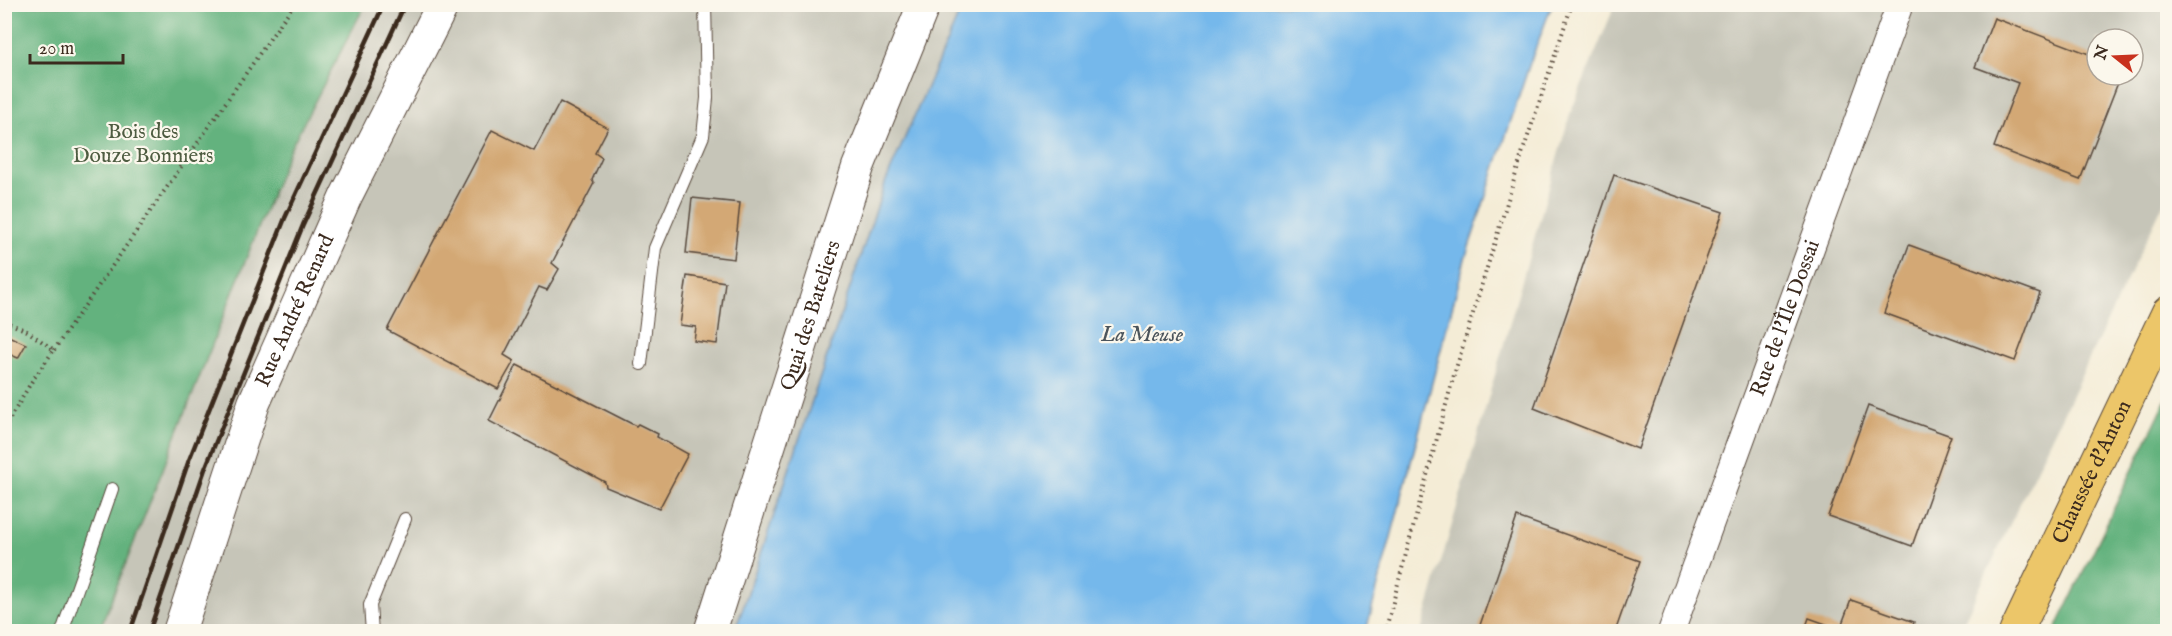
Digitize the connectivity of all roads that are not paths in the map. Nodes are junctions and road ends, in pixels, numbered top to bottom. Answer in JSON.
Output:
{"nodes":[{"id":1,"x":443,"y":4,"type":"edge"},
{"id":2,"x":705,"y":4,"type":"edge"},
{"id":3,"x":924,"y":4,"type":"edge"},
{"id":4,"x":1900,"y":4,"type":"edge"},
{"id":5,"x":2168,"y":314,"type":"edge"},
{"id":6,"x":641,"y":363,"type":"dead end"},
{"id":7,"x":112,"y":489,"type":"dead end"},
{"id":8,"x":405,"y":519,"type":"dead end"},
{"id":9,"x":62,"y":632,"type":"edge"},
{"id":10,"x":179,"y":632,"type":"edge"},
{"id":11,"x":372,"y":632,"type":"edge"},
{"id":12,"x":710,"y":632,"type":"edge"},
{"id":13,"x":1671,"y":632,"type":"edge"},
{"id":14,"x":2016,"y":632,"type":"edge"}],
"edges":[{"from":1,"to":10,"type":"street","name":"Rue André Renard"},
{"from":2,"to":6,"type":"lane"},
{"from":3,"to":12,"type":"street","name":"Quai des Bateliers"},
{"from":4,"to":13,"type":"street","name":"Rue de l'Île Dossai"},
{"from":5,"to":14,"type":"main road","name":"Chaussée d'Anton"},
{"from":7,"to":9,"type":"lane"},
{"from":8,"to":11,"type":"lane"}]}
